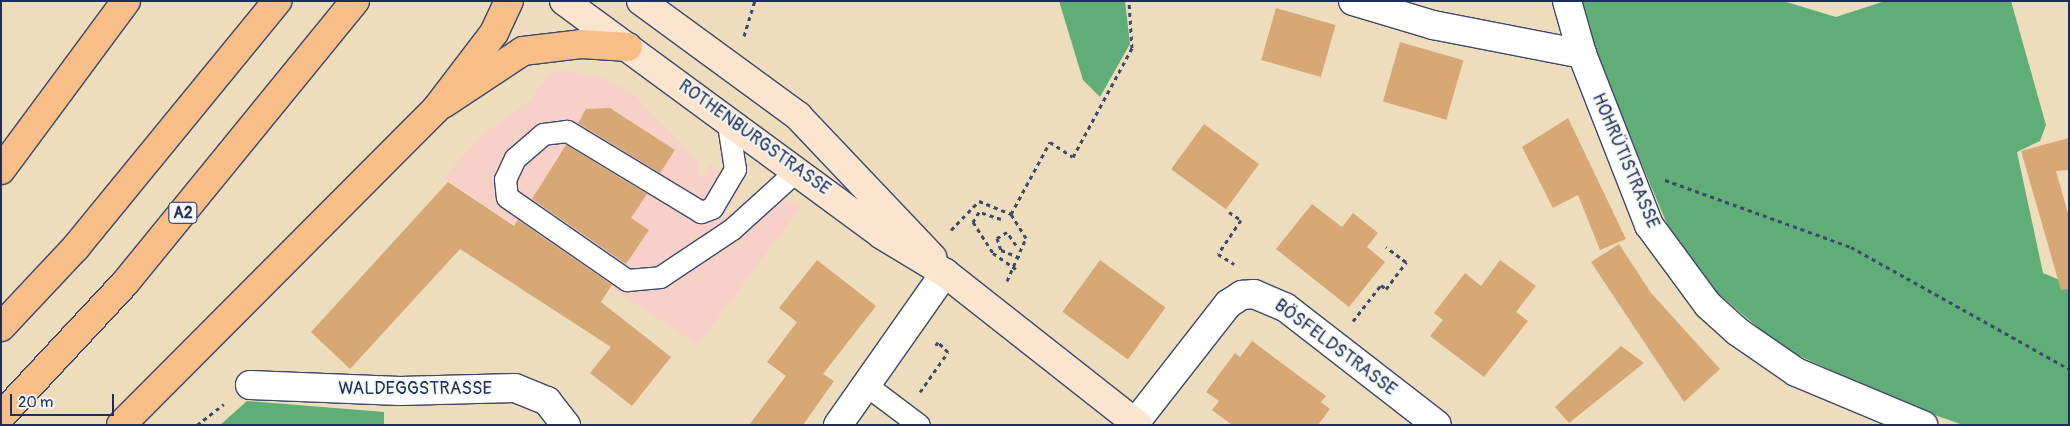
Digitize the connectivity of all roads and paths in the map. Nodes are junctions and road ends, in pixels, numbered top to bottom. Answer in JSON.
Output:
{"nodes":[{"id":1,"x":126,"y":1,"type":"edge"},
{"id":2,"x":277,"y":1,"type":"edge"},
{"id":3,"x":355,"y":1,"type":"edge"},
{"id":4,"x":509,"y":1,"type":"edge"},
{"id":5,"x":564,"y":1,"type":"edge"},
{"id":6,"x":641,"y":1,"type":"edge"},
{"id":7,"x":755,"y":1,"type":"edge"},
{"id":8,"x":1129,"y":1,"type":"edge"},
{"id":9,"x":1353,"y":1,"type":"edge"},
{"id":10,"x":1567,"y":1,"type":"edge"},
{"id":11,"x":740,"y":44,"type":"dead end"},
{"id":12,"x":628,"y":47,"type":"junction"},
{"id":13,"x":1582,"y":54,"type":"junction"},
{"id":14,"x":436,"y":108,"type":"junction"},
{"id":15,"x":727,"y":118,"type":"junction"},
{"id":16,"x":1,"y":170,"type":"edge"},
{"id":17,"x":797,"y":170,"type":"junction"},
{"id":18,"x":1656,"y":173,"type":"dead end"},
{"id":19,"x":1229,"y":212,"type":"dead end"},
{"id":20,"x":1011,"y":214,"type":"junction"},
{"id":21,"x":1001,"y":219,"type":"dead end"},
{"id":22,"x":945,"y":236,"type":"dead end"},
{"id":23,"x":1016,"y":244,"type":"dead end"},
{"id":24,"x":1386,"y":247,"type":"dead end"},
{"id":25,"x":1021,"y":258,"type":"junction"},
{"id":26,"x":1224,"y":258,"type":"dead end"},
{"id":27,"x":1016,"y":269,"type":"junction"},
{"id":28,"x":945,"y":273,"type":"junction"},
{"id":29,"x":1007,"y":281,"type":"dead end"},
{"id":30,"x":1,"y":327,"type":"edge"},
{"id":31,"x":1334,"y":345,"type":"junction"},
{"id":32,"x":932,"y":350,"type":"dead end"},
{"id":33,"x":2069,"y":369,"type":"edge"},
{"id":34,"x":250,"y":385,"type":"dead end"},
{"id":35,"x":866,"y":386,"type":"junction"},
{"id":36,"x":901,"y":411,"type":"junction"},
{"id":37,"x":1,"y":416,"type":"edge"},
{"id":38,"x":1136,"y":424,"type":"edge"},
{"id":39,"x":122,"y":425,"type":"edge"},
{"id":40,"x":566,"y":425,"type":"edge"},
{"id":41,"x":838,"y":425,"type":"edge"},
{"id":42,"x":919,"y":425,"type":"edge"},
{"id":43,"x":1437,"y":425,"type":"edge"},
{"id":44,"x":1923,"y":425,"type":"edge"}],
"edges":[{"from":1,"to":16,"type":"highway"},
{"from":2,"to":30,"type":"highway"},
{"from":3,"to":37,"type":"highway","number":"A2"},
{"from":4,"to":14,"type":"highway"},
{"from":5,"to":12,"type":"main road","name":"ROTHENBURGSTRASSE"},
{"from":6,"to":28,"type":"main road","name":"ROTHENBURGSTRASSE"},
{"from":7,"to":11,"type":"path"},
{"from":8,"to":20,"type":"path"},
{"from":9,"to":13,"type":"street"},
{"from":10,"to":13,"type":"street","name":"HOHRÜTISTRASSE"},
{"from":12,"to":14,"type":"highway"},
{"from":12,"to":15,"type":"main road","name":"ROTHENBURGSTRASSE"},
{"from":13,"to":44,"type":"street","name":"HOHRÜTISTRASSE"},
{"from":14,"to":39,"type":"highway"},
{"from":15,"to":17,"type":"main road","name":"ROTHENBURGSTRASSE"},
{"from":15,"to":17,"type":"lane"},
{"from":17,"to":28,"type":"main road","name":"ROTHENBURGSTRASSE"},
{"from":18,"to":33,"type":"path"},
{"from":19,"to":26,"type":"path"},
{"from":20,"to":22,"type":"path"},
{"from":20,"to":25,"type":"path"},
{"from":21,"to":27,"type":"path"},
{"from":23,"to":25,"type":"path"},
{"from":24,"to":31,"type":"path"},
{"from":25,"to":27,"type":"path"},
{"from":27,"to":29,"type":"path"},
{"from":28,"to":35,"type":"street"},
{"from":28,"to":38,"type":"main road","name":"ROTHENBURGSTRASSE"},
{"from":31,"to":38,"type":"street","name":"BÖSFELDSTRASSE"},
{"from":31,"to":43,"type":"street","name":"BÖSFELDSTRASSE"},
{"from":32,"to":36,"type":"path"},
{"from":34,"to":40,"type":"street","name":"WALDEGGSTRASSE"},
{"from":35,"to":36,"type":"lane"},
{"from":35,"to":41,"type":"street"},
{"from":36,"to":42,"type":"lane"}]}
